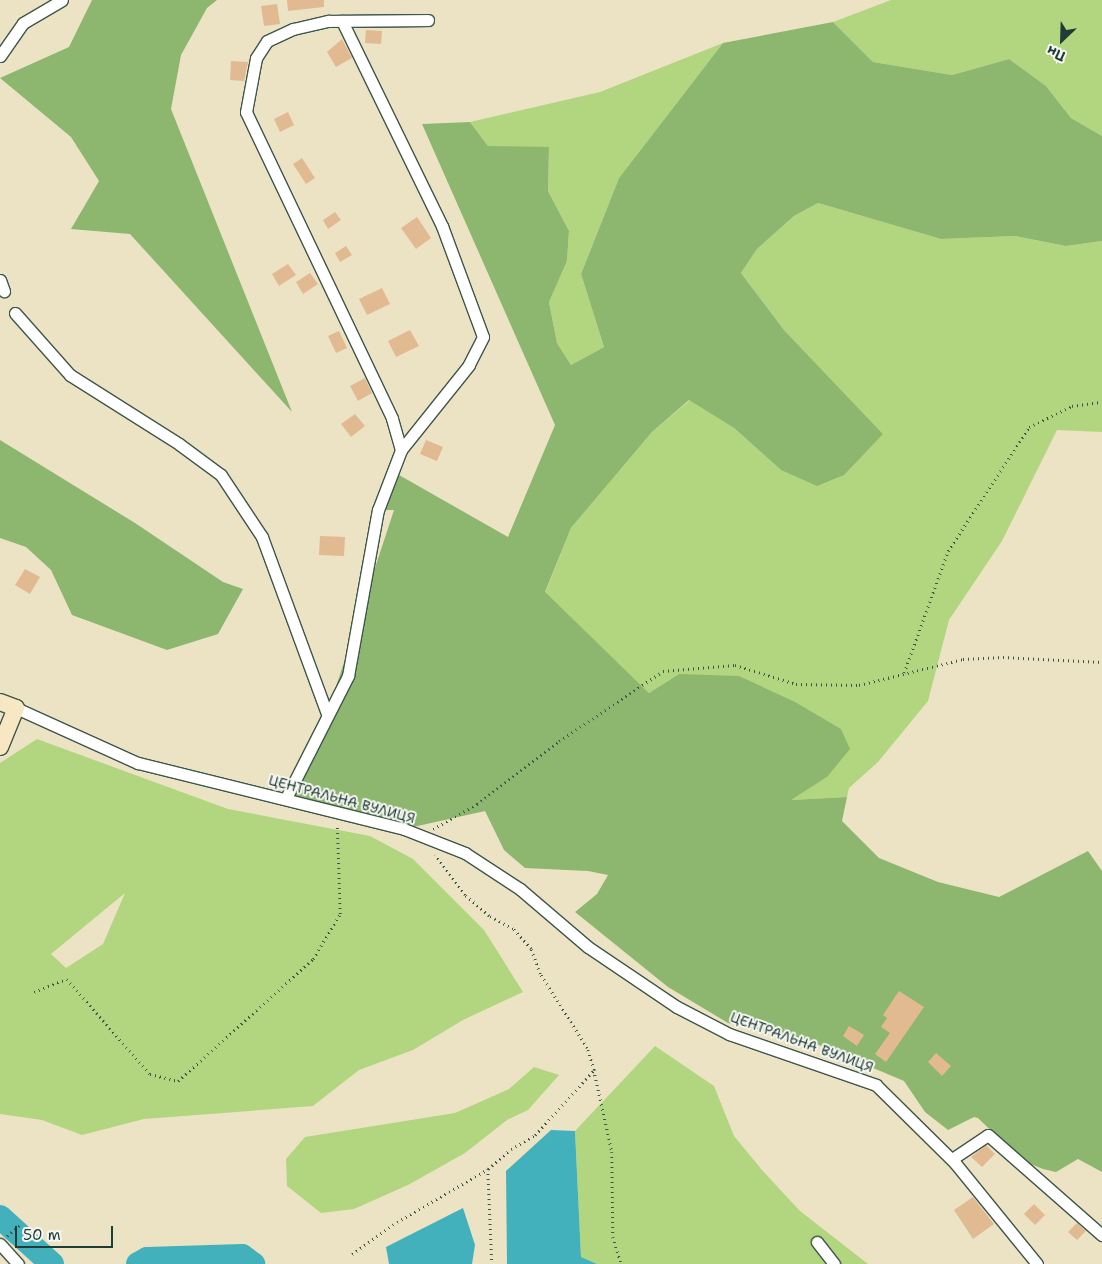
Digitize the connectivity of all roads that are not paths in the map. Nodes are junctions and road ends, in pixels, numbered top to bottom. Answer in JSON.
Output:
{"nodes":[{"id":1,"x":62,"y":0,"type":"edge"},
{"id":2,"x":428,"y":20,"type":"dead end"},
{"id":3,"x":342,"y":21,"type":"junction"},
{"id":4,"x":0,"y":56,"type":"edge"},
{"id":5,"x":15,"y":313,"type":"dead end"},
{"id":6,"x":401,"y":450,"type":"junction"},
{"id":7,"x":0,"y":702,"type":"edge"},
{"id":8,"x":16,"y":708,"type":"junction"},
{"id":9,"x":327,"y":714,"type":"junction"},
{"id":10,"x":0,"y":747,"type":"edge"},
{"id":11,"x":286,"y":798,"type":"junction"},
{"id":12,"x":952,"y":1159,"type":"junction"},
{"id":13,"x":1102,"y":1235,"type":"edge"},
{"id":14,"x":817,"y":1242,"type":"dead end"},
{"id":15,"x":0,"y":1244,"type":"edge"},
{"id":16,"x":18,"y":1264,"type":"edge"},
{"id":17,"x":834,"y":1264,"type":"edge"},
{"id":18,"x":1037,"y":1264,"type":"edge"}],
"edges":[{"from":1,"to":4,"type":"street"},
{"from":2,"to":3,"type":"street"},
{"from":3,"to":6,"type":"street"},
{"from":3,"to":6,"type":"street"},
{"from":5,"to":9,"type":"street"},
{"from":6,"to":9,"type":"street"},
{"from":7,"to":8,"type":"street"},
{"from":8,"to":10,"type":"street"},
{"from":8,"to":11,"type":"street","name":"ЦЕНТРАЛЬНА ВУЛИЦЯ"},
{"from":9,"to":11,"type":"street"},
{"from":11,"to":12,"type":"street","name":"ЦЕНТРАЛЬНА ВУЛИЦЯ"},
{"from":12,"to":13,"type":"street"},
{"from":12,"to":18,"type":"street","name":"ЦЕНТРАЛЬНА ВУЛИЦЯ"},
{"from":14,"to":17,"type":"street"},
{"from":15,"to":16,"type":"street"}]}
